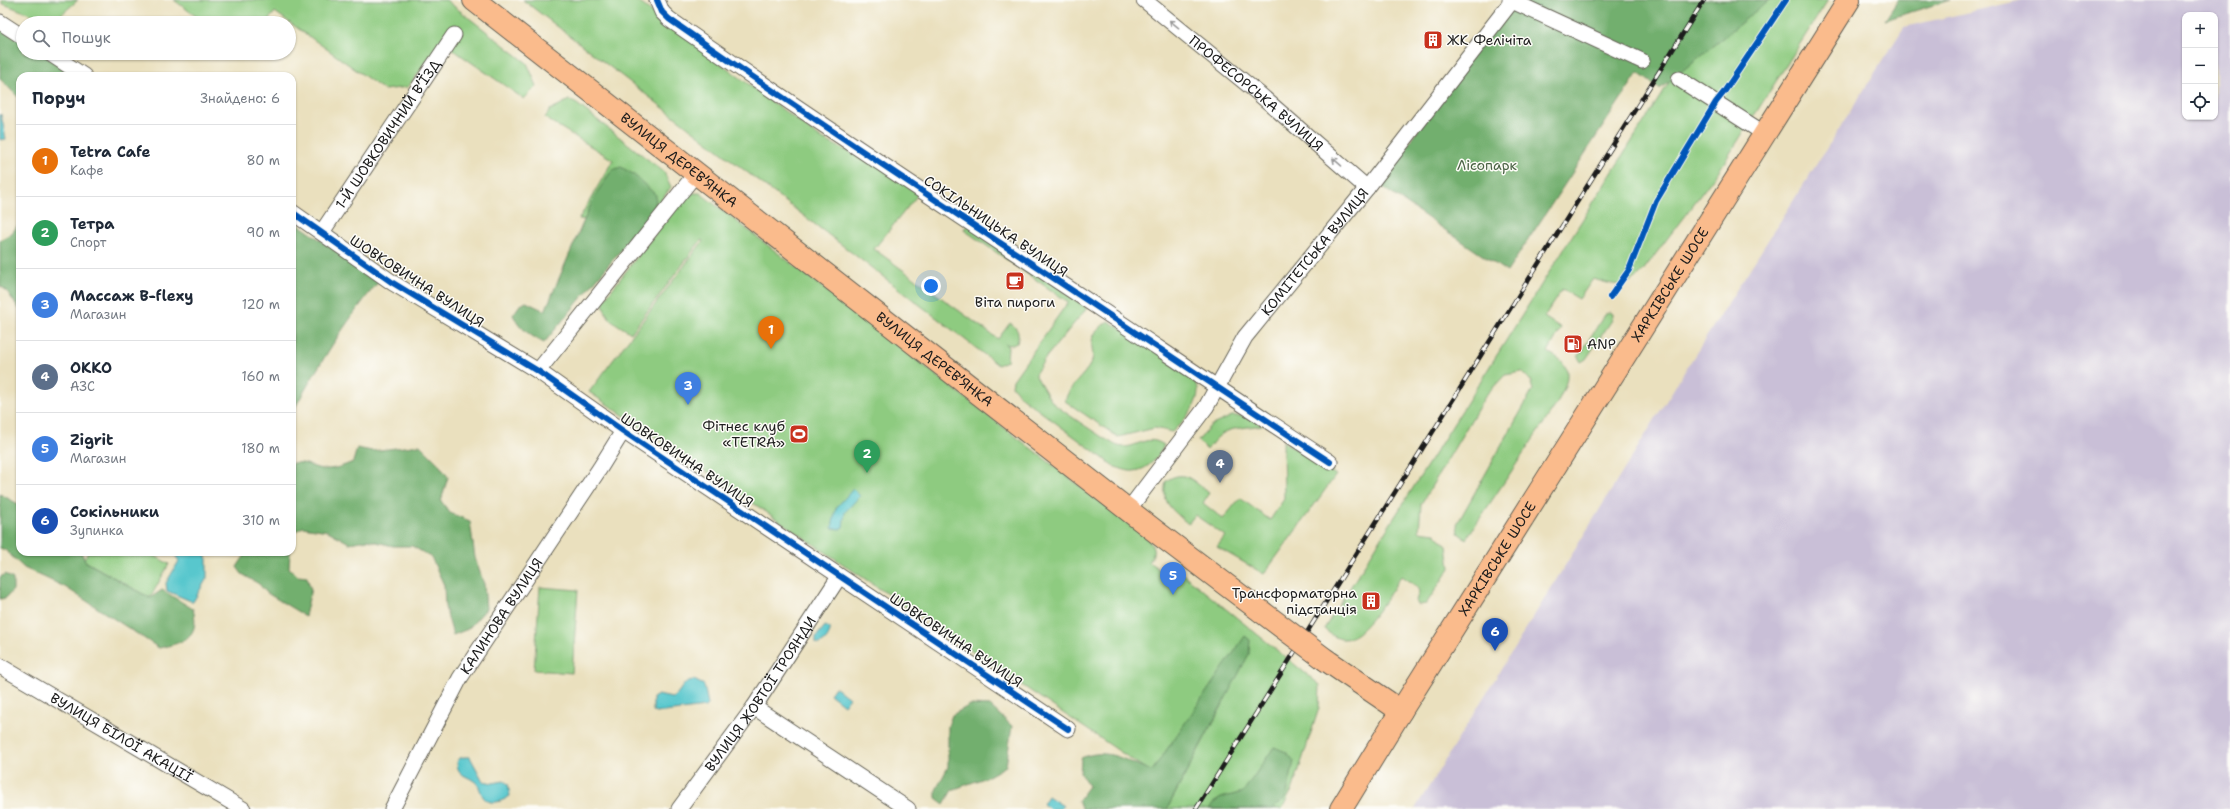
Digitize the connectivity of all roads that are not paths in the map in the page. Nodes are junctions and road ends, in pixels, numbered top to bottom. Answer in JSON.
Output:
{"nodes":[{"id":1,"x":474,"y":0,"type":"edge"},
{"id":2,"x":657,"y":0,"type":"edge"},
{"id":3,"x":1144,"y":0,"type":"edge"},
{"id":4,"x":1849,"y":0,"type":"edge"},
{"id":5,"x":1511,"y":1,"type":"edge"},
{"id":6,"x":0,"y":22,"type":"edge"},
{"id":7,"x":16,"y":32,"type":"edge"},
{"id":8,"x":454,"y":35,"type":"dead end"},
{"id":9,"x":59,"y":60,"type":"edge"},
{"id":10,"x":1642,"y":61,"type":"dead end"},
{"id":11,"x":78,"y":72,"type":"edge"},
{"id":12,"x":1679,"y":79,"type":"dead end"},
{"id":13,"x":1765,"y":134,"type":"junction"},
{"id":14,"x":697,"y":172,"type":"junction"},
{"id":15,"x":1367,"y":188,"type":"junction"},
{"id":16,"x":296,"y":215,"type":"edge"},
{"id":17,"x":322,"y":232,"type":"junction"},
{"id":18,"x":538,"y":371,"type":"junction"},
{"id":19,"x":1218,"y":390,"type":"junction"},
{"id":20,"x":623,"y":431,"type":"junction"},
{"id":21,"x":1330,"y":462,"type":"dead end"},
{"id":22,"x":1129,"y":509,"type":"junction"},
{"id":23,"x":840,"y":577,"type":"junction"},
{"id":24,"x":0,"y":666,"type":"edge"},
{"id":25,"x":754,"y":707,"type":"junction"},
{"id":26,"x":1401,"y":711,"type":"junction"},
{"id":27,"x":1068,"y":730,"type":"dead end"},
{"id":28,"x":243,"y":809,"type":"edge"},
{"id":29,"x":392,"y":809,"type":"edge"},
{"id":30,"x":679,"y":809,"type":"edge"},
{"id":31,"x":908,"y":809,"type":"edge"},
{"id":32,"x":1341,"y":809,"type":"edge"}],
"edges":[{"from":1,"to":14,"type":"main road","name":"ВУЛИЦЯ ДЕРЕВ’ЯНКА"},
{"from":2,"to":19,"type":"street","name":"СОКІЛЬНИЦЬКА ВУЛИЦЯ"},
{"from":15,"to":3,"type":"street","name":"ПРОФЕСОРСЬКА ВУЛИЦЯ","one_way":true},
{"from":4,"to":13,"type":"main road","name":"ХАРКІВСЬКЕ ШОСЕ"},
{"from":5,"to":10,"type":"street"},
{"from":5,"to":15,"type":"street","name":"КОМІТЕТСЬКА ВУЛИЦЯ"},
{"from":6,"to":7,"type":"street"},
{"from":8,"to":17,"type":"street","name":"1-Й ШОВКОВИЧНИЙ В’ЇЗД"},
{"from":9,"to":11,"type":"street"},
{"from":12,"to":13,"type":"street"},
{"from":13,"to":26,"type":"main road","name":"ХАРКІВСЬКЕ ШОСЕ"},
{"from":14,"to":18,"type":"street"},
{"from":14,"to":22,"type":"main road","name":"ВУЛИЦЯ ДЕРЕВ’ЯНКА"},
{"from":15,"to":19,"type":"street","name":"КОМІТЕТСЬКА ВУЛИЦЯ"},
{"from":16,"to":17,"type":"street","name":"ШОВКОВИЧНА ВУЛИЦЯ"},
{"from":17,"to":18,"type":"street","name":"ШОВКОВИЧНА ВУЛИЦЯ"},
{"from":18,"to":20,"type":"street","name":"ШОВКОВИЧНА ВУЛИЦЯ"},
{"from":19,"to":21,"type":"street","name":"СОКІЛЬНИЦЬКА ВУЛИЦЯ"},
{"from":19,"to":22,"type":"street","name":"КОМІТЕТСЬКА ВУЛИЦЯ"},
{"from":20,"to":23,"type":"street","name":"ШОВКОВИЧНА ВУЛИЦЯ"},
{"from":20,"to":29,"type":"street","name":"КАЛИНОВА ВУЛИЦЯ"},
{"from":22,"to":26,"type":"main road","name":"ВУЛИЦЯ ДЕРЕВ’ЯНКА","bridge":true},
{"from":23,"to":25,"type":"street","name":"ВУЛИЦЯ ЖОВТОЇ ТРОЯНДИ"},
{"from":23,"to":27,"type":"street","name":"ШОВКОВИЧНА ВУЛИЦЯ"},
{"from":24,"to":28,"type":"street","name":"ВУЛИЦЯ БІЛОЇ АКАЦІЇ"},
{"from":25,"to":30,"type":"street","name":"ВУЛИЦЯ ЖОВТОЇ ТРОЯНДИ"},
{"from":25,"to":31,"type":"street"},
{"from":26,"to":32,"type":"main road","name":"ХАРКІВСЬКЕ ШОСЕ"}]}
